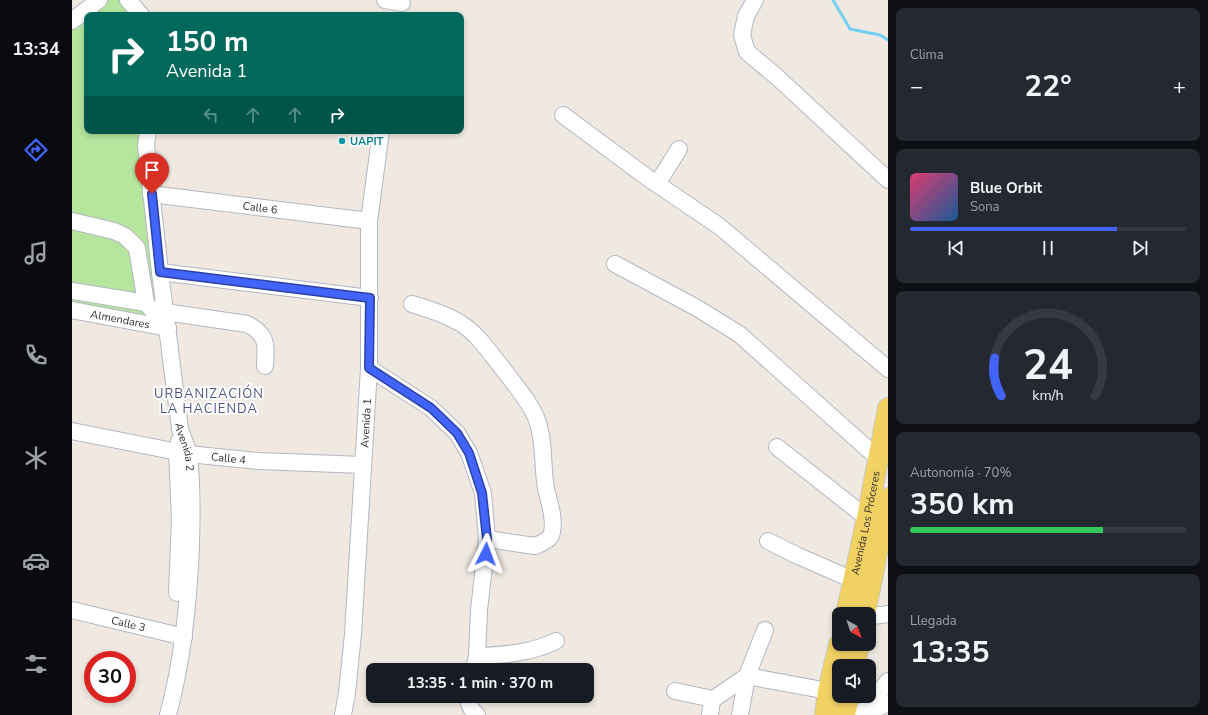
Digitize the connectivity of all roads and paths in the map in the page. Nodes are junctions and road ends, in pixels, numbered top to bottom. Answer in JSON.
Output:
{"nodes":[{"id":1,"x":99,"y":0,"type":"edge"},
{"id":2,"x":128,"y":0,"type":"edge"},
{"id":3,"x":386,"y":0,"type":"edge"},
{"id":4,"x":755,"y":0,"type":"edge"},
{"id":5,"x":402,"y":6,"type":"edge"},
{"id":6,"x":138,"y":12,"type":"edge"},
{"id":7,"x":72,"y":21,"type":"edge"},
{"id":8,"x":563,"y":115,"type":"dead end"},
{"id":9,"x":148,"y":134,"type":"edge"},
{"id":10,"x":381,"y":134,"type":"edge"},
{"id":11,"x":678,"y":149,"type":"dead end"},
{"id":12,"x":888,"y":180,"type":"edge"},
{"id":13,"x":657,"y":184,"type":"junction"},
{"id":14,"x":152,"y":194,"type":"junction"},
{"id":15,"x":72,"y":221,"type":"edge"},
{"id":16,"x":369,"y":221,"type":"junction"},
{"id":17,"x":615,"y":264,"type":"dead end"},
{"id":18,"x":160,"y":272,"type":"junction"},
{"id":19,"x":72,"y":291,"type":"edge"},
{"id":20,"x":370,"y":298,"type":"junction"},
{"id":21,"x":146,"y":303,"type":"junction"},
{"id":22,"x":412,"y":304,"type":"dead end"},
{"id":23,"x":72,"y":310,"type":"edge"},
{"id":24,"x":166,"y":320,"type":"junction"},
{"id":25,"x":265,"y":366,"type":"dead end"},
{"id":26,"x":369,"y":368,"type":"junction"},
{"id":27,"x":888,"y":369,"type":"edge"},
{"id":28,"x":888,"y":408,"type":"edge"},
{"id":29,"x":72,"y":431,"type":"edge"},
{"id":30,"x":777,"y":447,"type":"dead end"},
{"id":31,"x":183,"y":453,"type":"junction"},
{"id":32,"x":879,"y":459,"type":"junction"},
{"id":33,"x":363,"y":465,"type":"junction"},
{"id":34,"x":888,"y":502,"type":"edge"},
{"id":35,"x":867,"y":518,"type":"junction"},
{"id":36,"x":487,"y":539,"type":"junction"},
{"id":37,"x":768,"y":541,"type":"dead end"},
{"id":38,"x":853,"y":580,"type":"junction"},
{"id":39,"x":847,"y":607,"type":"edge"},
{"id":40,"x":866,"y":607,"type":"edge"},
{"id":41,"x":72,"y":610,"type":"edge"},
{"id":42,"x":888,"y":614,"type":"edge"},
{"id":43,"x":876,"y":616,"type":"edge"},
{"id":44,"x":765,"y":630,"type":"dead end"},
{"id":45,"x":179,"y":635,"type":"junction"},
{"id":46,"x":556,"y":641,"type":"dead end"},
{"id":47,"x":837,"y":651,"type":"edge"},
{"id":48,"x":476,"y":663,"type":"edge"},
{"id":49,"x":747,"y":676,"type":"junction"},
{"id":50,"x":888,"y":681,"type":"edge"},
{"id":51,"x":675,"y":691,"type":"dead end"},
{"id":52,"x":828,"y":692,"type":"junction"},
{"id":53,"x":469,"y":703,"type":"edge"},
{"id":54,"x":848,"y":703,"type":"edge"},
{"id":55,"x":888,"y":703,"type":"edge"},
{"id":56,"x":711,"y":707,"type":"edge"},
{"id":57,"x":864,"y":710,"type":"edge"},
{"id":58,"x":157,"y":715,"type":"edge"},
{"id":59,"x":168,"y":715,"type":"edge"},
{"id":60,"x":343,"y":715,"type":"edge"},
{"id":61,"x":477,"y":715,"type":"edge"},
{"id":62,"x":740,"y":715,"type":"edge"},
{"id":63,"x":825,"y":715,"type":"edge"},
{"id":64,"x":845,"y":715,"type":"edge"}],
"edges":[{"from":1,"to":7,"type":"street"},
{"from":2,"to":6,"type":"street"},
{"from":3,"to":5,"type":"street"},
{"from":4,"to":12,"type":"street"},
{"from":8,"to":13,"type":"street"},
{"from":9,"to":14,"type":"street","name":"Avenida 2"},
{"from":10,"to":16,"type":"street","name":"Avenida 1"},
{"from":11,"to":13,"type":"street"},
{"from":13,"to":27,"type":"street"},
{"from":14,"to":16,"type":"street","name":"Calle 6"},
{"from":14,"to":18,"type":"street","name":"Avenida 2"},
{"from":15,"to":21,"type":"street"},
{"from":16,"to":20,"type":"street","name":"Avenida 1"},
{"from":17,"to":32,"type":"street"},
{"from":18,"to":20,"type":"street"},
{"from":18,"to":24,"type":"street","name":"Avenida 2"},
{"from":19,"to":21,"type":"street"},
{"from":20,"to":26,"type":"street","name":"Avenida 1"},
{"from":21,"to":24,"type":"street"},
{"from":22,"to":36,"type":"street"},
{"from":23,"to":24,"type":"street","name":"Almendares"},
{"from":24,"to":25,"type":"street","name":"Almendares"},
{"from":24,"to":31,"type":"street","name":"Avenida 2"},
{"from":26,"to":33,"type":"street","name":"Avenida 1"},
{"from":26,"to":36,"type":"street"},
{"from":28,"to":32,"type":"main road","name":"Avenida Los Próceres"},
{"from":29,"to":31,"type":"street","name":"Calle 4"},
{"from":30,"to":35,"type":"street"},
{"from":31,"to":33,"type":"street","name":"Calle 4"},
{"from":31,"to":45,"type":"street","name":"Avenida 2"},
{"from":32,"to":35,"type":"main road","name":"Avenida Los Próceres"},
{"from":33,"to":60,"type":"street","name":"Avenida 1"},
{"from":34,"to":40,"type":"main road","name":"Avenida Los Próceres"},
{"from":35,"to":38,"type":"main road","name":"Avenida Los Próceres"},
{"from":36,"to":48,"type":"street"},
{"from":37,"to":38,"type":"street"},
{"from":38,"to":39,"type":"main road","name":"Avenida Los Próceres"},
{"from":41,"to":45,"type":"street","name":"Calle 3"},
{"from":42,"to":43,"type":"street"},
{"from":44,"to":49,"type":"street"},
{"from":45,"to":58,"type":"street"},
{"from":45,"to":59,"type":"street"},
{"from":46,"to":48,"type":"street"},
{"from":47,"to":52,"type":"main road"},
{"from":49,"to":52,"type":"street"},
{"from":49,"to":56,"type":"street"},
{"from":49,"to":62,"type":"street"},
{"from":50,"to":57,"type":"street"},
{"from":51,"to":56,"type":"street"},
{"from":52,"to":63,"type":"main road"},
{"from":53,"to":61,"type":"street"},
{"from":54,"to":64,"type":"main road"},
{"from":55,"to":57,"type":"street"}]}
